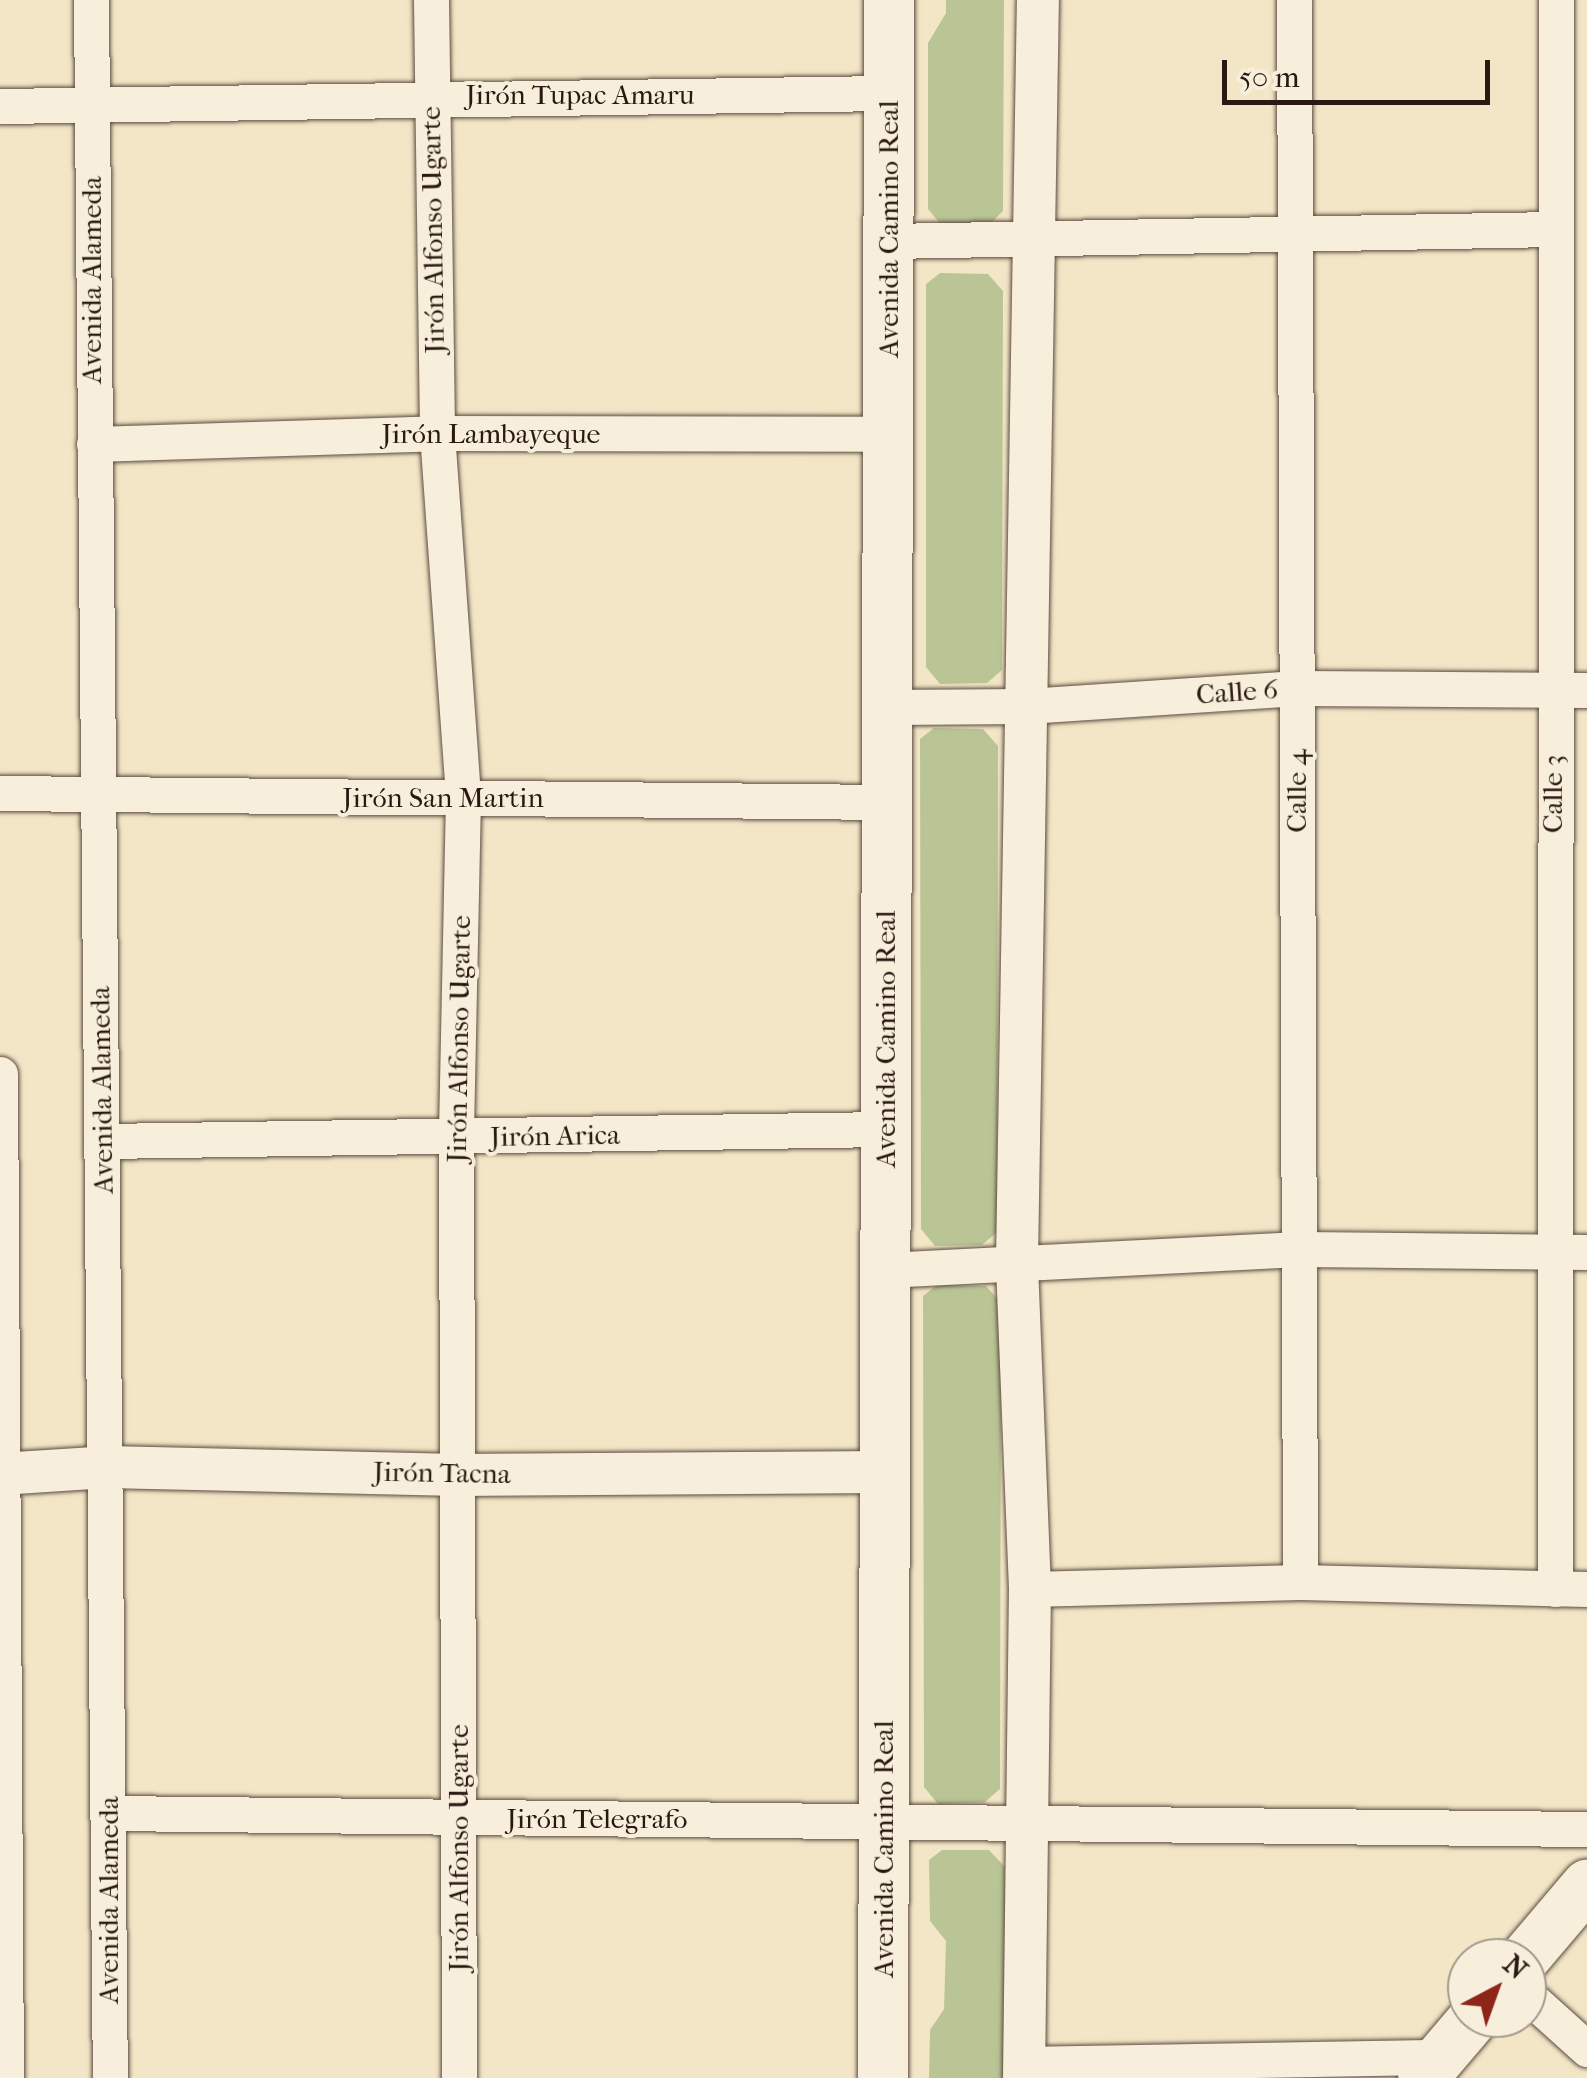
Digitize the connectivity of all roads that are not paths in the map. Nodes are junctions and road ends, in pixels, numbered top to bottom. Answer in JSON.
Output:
{"nodes":[{"id":1,"x":92,"y":0,"type":"edge"},
{"id":2,"x":431,"y":0,"type":"edge"},
{"id":3,"x":889,"y":0,"type":"edge"},
{"id":4,"x":1038,"y":0,"type":"edge"},
{"id":5,"x":1294,"y":0,"type":"edge"},
{"id":6,"x":1556,"y":0,"type":"edge"},
{"id":7,"x":889,"y":93,"type":"junction"},
{"id":8,"x":430,"y":96,"type":"junction"},
{"id":9,"x":91,"y":103,"type":"junction"},
{"id":10,"x":0,"y":106,"type":"edge"},
{"id":11,"x":1553,"y":229,"type":"junction"},
{"id":12,"x":1034,"y":234,"type":"junction"},
{"id":13,"x":1294,"y":236,"type":"junction"},
{"id":14,"x":888,"y":242,"type":"junction"},
{"id":15,"x":436,"y":433,"type":"junction"},
{"id":16,"x":888,"y":434,"type":"junction"},
{"id":17,"x":94,"y":444,"type":"junction"},
{"id":18,"x":1297,"y":688,"type":"junction"},
{"id":19,"x":1570,"y":691,"type":"edge"},
{"id":20,"x":1027,"y":706,"type":"junction"},
{"id":21,"x":887,"y":707,"type":"junction"},
{"id":22,"x":0,"y":793,"type":"edge"},
{"id":23,"x":94,"y":796,"type":"junction"},
{"id":24,"x":462,"y":797,"type":"junction"},
{"id":25,"x":886,"y":802,"type":"junction"},
{"id":26,"x":0,"y":1074,"type":"edge"},
{"id":27,"x":1,"y":1121,"type":"edge"},
{"id":28,"x":886,"y":1129,"type":"junction"},
{"id":29,"x":456,"y":1138,"type":"junction"},
{"id":30,"x":104,"y":1140,"type":"junction"},
{"id":31,"x":1299,"y":1249,"type":"junction"},
{"id":32,"x":1570,"y":1253,"type":"edge"},
{"id":33,"x":1017,"y":1261,"type":"junction"},
{"id":34,"x":885,"y":1270,"type":"junction"},
{"id":35,"x":107,"y":1466,"type":"junction"},
{"id":36,"x":885,"y":1472,"type":"junction"},
{"id":37,"x":1,"y":1474,"type":"edge"},
{"id":38,"x":459,"y":1475,"type":"junction"},
{"id":39,"x":1300,"y":1582,"type":"junction"},
{"id":40,"x":1571,"y":1589,"type":"edge"},
{"id":41,"x":1030,"y":1590,"type":"junction"},
{"id":42,"x":3,"y":1811,"type":"edge"},
{"id":43,"x":108,"y":1813,"type":"junction"},
{"id":44,"x":884,"y":1818,"type":"junction"},
{"id":45,"x":459,"y":1819,"type":"junction"},
{"id":46,"x":1026,"y":1826,"type":"junction"},
{"id":47,"x":1587,"y":1829,"type":"edge"},
{"id":48,"x":1587,"y":1885,"type":"edge"},
{"id":49,"x":1542,"y":1938,"type":"edge"},
{"id":50,"x":1547,"y":2012,"type":"edge"},
{"id":51,"x":1457,"y":2038,"type":"edge"},
{"id":52,"x":1587,"y":2048,"type":"edge"},
{"id":53,"x":1432,"y":2067,"type":"edge"},
{"id":54,"x":1024,"y":2071,"type":"edge"},
{"id":55,"x":6,"y":2078,"type":"edge"},
{"id":56,"x":110,"y":2078,"type":"edge"},
{"id":57,"x":459,"y":2078,"type":"edge"},
{"id":58,"x":883,"y":2078,"type":"edge"}],
"edges":[{"from":1,"to":9,"type":"street","name":"Avenida Alameda"},
{"from":2,"to":8,"type":"street","name":"Jirón Alfonso Ugarte"},
{"from":3,"to":7,"type":"main road","name":"Avenida Camino Real"},
{"from":4,"to":12,"type":"street"},
{"from":5,"to":13,"type":"street","name":"Calle 4"},
{"from":6,"to":11,"type":"street","name":"Calle 3"},
{"from":7,"to":8,"type":"street","name":"Jirón Tupac Amaru"},
{"from":7,"to":14,"type":"main road","name":"Avenida Camino Real"},
{"from":8,"to":9,"type":"street","name":"Jirón Tupac Amaru"},
{"from":8,"to":15,"type":"street","name":"Jirón Alfonso Ugarte"},
{"from":9,"to":10,"type":"street"},
{"from":9,"to":17,"type":"street","name":"Avenida Alameda"},
{"from":11,"to":13,"type":"street"},
{"from":11,"to":19,"type":"street","name":"Calle 3"},
{"from":12,"to":13,"type":"street"},
{"from":12,"to":14,"type":"street"},
{"from":12,"to":20,"type":"street"},
{"from":13,"to":18,"type":"street","name":"Calle 4"},
{"from":14,"to":16,"type":"main road","name":"Avenida Camino Real"},
{"from":15,"to":16,"type":"street","name":"Jirón Lambayeque"},
{"from":15,"to":17,"type":"street","name":"Jirón Lambayeque"},
{"from":15,"to":24,"type":"street","name":"Jirón Alfonso Ugarte"},
{"from":16,"to":21,"type":"main road","name":"Avenida Camino Real"},
{"from":17,"to":23,"type":"street","name":"Avenida Alameda"},
{"from":18,"to":19,"type":"street","name":"Calle 6"},
{"from":18,"to":20,"type":"street","name":"Calle 6"},
{"from":18,"to":31,"type":"street","name":"Calle 4"},
{"from":19,"to":32,"type":"street","name":"Calle 3"},
{"from":20,"to":21,"type":"street","name":"Calle 6"},
{"from":20,"to":33,"type":"street"},
{"from":21,"to":25,"type":"main road","name":"Avenida Camino Real"},
{"from":22,"to":23,"type":"street","name":"Jirón San Martin"},
{"from":23,"to":24,"type":"street","name":"Jirón San Martin"},
{"from":23,"to":30,"type":"street","name":"Avenida Alameda"},
{"from":24,"to":25,"type":"street","name":"Jirón San Martin"},
{"from":24,"to":29,"type":"street","name":"Jirón Alfonso Ugarte"},
{"from":25,"to":28,"type":"main road","name":"Avenida Camino Real"},
{"from":26,"to":27,"type":"street"},
{"from":27,"to":37,"type":"street"},
{"from":28,"to":29,"type":"street","name":"Jirón Arica"},
{"from":28,"to":34,"type":"main road","name":"Avenida Camino Real"},
{"from":29,"to":30,"type":"street","name":"Jirón Arica"},
{"from":29,"to":38,"type":"street","name":"Jirón Alfonso Ugarte"},
{"from":30,"to":35,"type":"street","name":"Avenida Alameda"},
{"from":31,"to":32,"type":"street"},
{"from":31,"to":33,"type":"street"},
{"from":31,"to":39,"type":"street","name":"Calle 4"},
{"from":32,"to":40,"type":"street","name":"Calle 3"},
{"from":33,"to":34,"type":"street"},
{"from":33,"to":41,"type":"street"},
{"from":34,"to":36,"type":"main road","name":"Avenida Camino Real"},
{"from":35,"to":37,"type":"street","name":"Jirón Tacna"},
{"from":35,"to":38,"type":"street","name":"Jirón Tacna"},
{"from":35,"to":43,"type":"street","name":"Avenida Alameda"},
{"from":36,"to":38,"type":"street","name":"Jirón Tacna"},
{"from":36,"to":44,"type":"main road","name":"Avenida Camino Real"},
{"from":37,"to":42,"type":"street"},
{"from":38,"to":45,"type":"street","name":"Jirón Alfonso Ugarte"},
{"from":39,"to":40,"type":"street"},
{"from":39,"to":41,"type":"street"},
{"from":41,"to":46,"type":"street"},
{"from":42,"to":55,"type":"street"},
{"from":43,"to":45,"type":"street","name":"Jirón Telegrafo"},
{"from":43,"to":56,"type":"street","name":"Avenida Alameda"},
{"from":44,"to":45,"type":"street","name":"Jirón Telegrafo"},
{"from":44,"to":46,"type":"street","name":"Jirón Telegrafo"},
{"from":44,"to":58,"type":"main road","name":"Avenida Camino Real"},
{"from":45,"to":57,"type":"street","name":"Jirón Alfonso Ugarte"},
{"from":46,"to":47,"type":"street","name":"Jirón Telegrafo"},
{"from":46,"to":54,"type":"street"},
{"from":48,"to":49,"type":"main road"},
{"from":50,"to":52,"type":"street"},
{"from":51,"to":53,"type":"main road"},
{"from":53,"to":54,"type":"street"}]}
